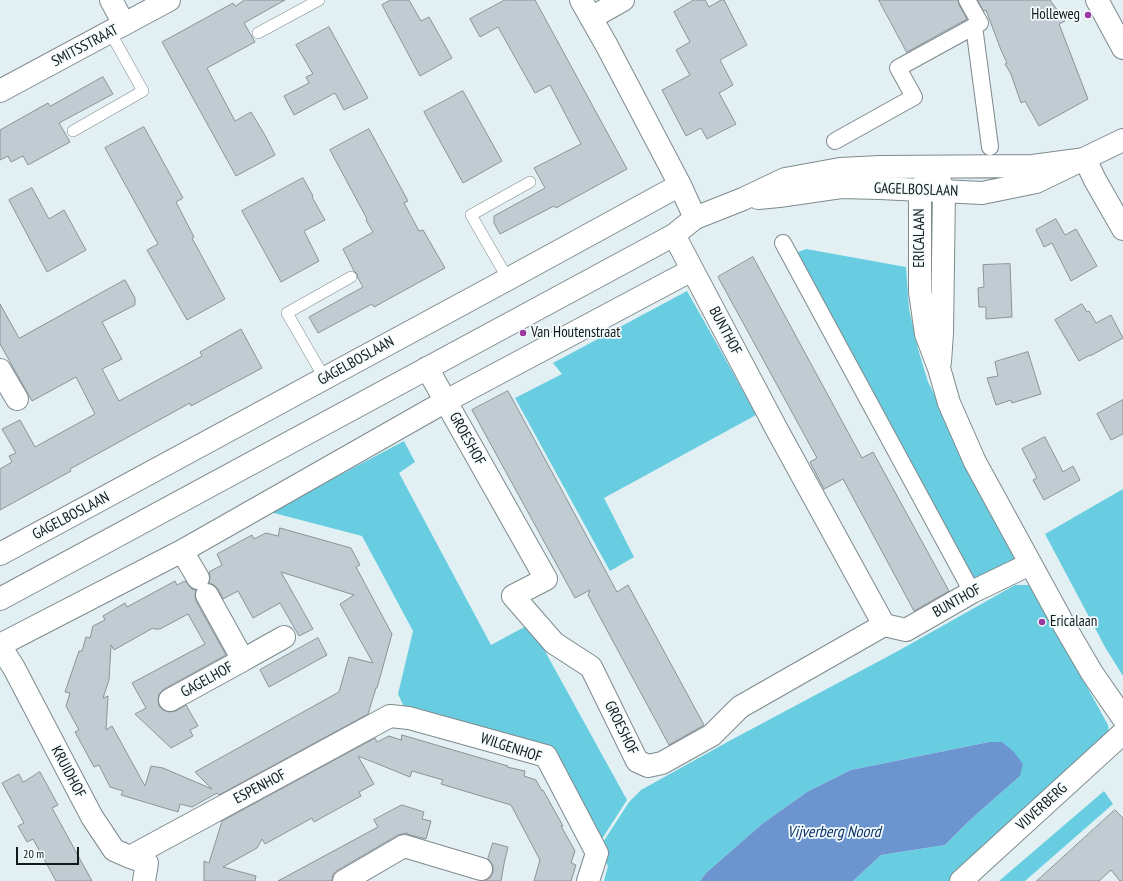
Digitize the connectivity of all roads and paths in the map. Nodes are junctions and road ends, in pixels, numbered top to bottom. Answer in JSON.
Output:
{"nodes":[{"id":1,"x":111,"y":0,"type":"edge"},
{"id":2,"x":169,"y":0,"type":"edge"},
{"id":3,"x":319,"y":0,"type":"edge"},
{"id":4,"x":623,"y":0,"type":"edge"},
{"id":5,"x":967,"y":0,"type":"edge"},
{"id":6,"x":1097,"y":0,"type":"edge"},
{"id":7,"x":586,"y":9,"type":"edge"},
{"id":8,"x":974,"y":26,"type":"junction"},
{"id":9,"x":117,"y":28,"type":"junction"},
{"id":10,"x":258,"y":33,"type":"dead end"},
{"id":11,"x":1123,"y":48,"type":"edge"},
{"id":12,"x":0,"y":91,"type":"edge"},
{"id":13,"x":73,"y":131,"type":"dead end"},
{"id":14,"x":1123,"y":140,"type":"edge"},
{"id":15,"x":835,"y":141,"type":"dead end"},
{"id":16,"x":990,"y":148,"type":"dead end"},
{"id":17,"x":1085,"y":159,"type":"junction"},
{"id":18,"x":934,"y":167,"type":"junction"},
{"id":19,"x":530,"y":182,"type":"dead end"},
{"id":20,"x":680,"y":185,"type":"junction"},
{"id":21,"x":920,"y":190,"type":"junction"},
{"id":22,"x":944,"y":191,"type":"junction"},
{"id":23,"x":742,"y":199,"type":"junction"},
{"id":24,"x":695,"y":218,"type":"junction"},
{"id":25,"x":1123,"y":229,"type":"edge"},
{"id":26,"x":674,"y":235,"type":"junction"},
{"id":27,"x":783,"y":243,"type":"dead end"},
{"id":28,"x":692,"y":270,"type":"junction"},
{"id":29,"x":351,"y":278,"type":"dead end"},
{"id":30,"x":508,"y":279,"type":"junction"},
{"id":31,"x":427,"y":368,"type":"junction"},
{"id":32,"x":939,"y":368,"type":"junction"},
{"id":33,"x":0,"y":370,"type":"edge"},
{"id":34,"x":325,"y":379,"type":"junction"},
{"id":35,"x":17,"y":399,"type":"dead end"},
{"id":36,"x":446,"y":401,"type":"junction"},
{"id":37,"x":182,"y":551,"type":"junction"},
{"id":38,"x":0,"y":554,"type":"edge"},
{"id":39,"x":1030,"y":564,"type":"junction"},
{"id":40,"x":972,"y":592,"type":"junction"},
{"id":41,"x":0,"y":600,"type":"edge"},
{"id":42,"x":884,"y":625,"type":"junction"},
{"id":43,"x":284,"y":637,"type":"dead end"},
{"id":44,"x":0,"y":645,"type":"edge"},
{"id":45,"x":243,"y":660,"type":"junction"},
{"id":46,"x":170,"y":700,"type":"dead end"},
{"id":47,"x":390,"y":716,"type":"joint"},
{"id":48,"x":1123,"y":718,"type":"edge"},
{"id":49,"x":1123,"y":733,"type":"edge"},
{"id":50,"x":130,"y":857,"type":"junction"},
{"id":51,"x":481,"y":869,"type":"dead end"},
{"id":52,"x":144,"y":881,"type":"edge"},
{"id":53,"x":344,"y":881,"type":"edge"},
{"id":54,"x":588,"y":881,"type":"edge"},
{"id":55,"x":961,"y":881,"type":"edge"}],
"edges":[{"from":1,"to":9,"type":"street"},
{"from":2,"to":9,"type":"street","name":"SMITSSTRAAT"},
{"from":3,"to":10,"type":"lane"},
{"from":4,"to":7,"type":"street"},
{"from":5,"to":8,"type":"street"},
{"from":6,"to":11,"type":"street"},
{"from":7,"to":20,"type":"street"},
{"from":8,"to":15,"type":"street"},
{"from":8,"to":16,"type":"street"},
{"from":9,"to":12,"type":"street","name":"SMITSSTRAAT"},
{"from":9,"to":13,"type":"lane"},
{"from":14,"to":17,"type":"street","name":"GAGELBOSLAAN"},
{"from":17,"to":18,"type":"street","name":"GAGELBOSLAAN"},
{"from":17,"to":22,"type":"street","name":"GAGELBOSLAAN"},
{"from":17,"to":25,"type":"street"},
{"from":18,"to":21,"type":"street","name":"ERICALAAN"},
{"from":18,"to":22,"type":"street","name":"ERICALAAN"},
{"from":18,"to":23,"type":"street","name":"GAGELBOSLAAN"},
{"from":19,"to":30,"type":"lane"},
{"from":20,"to":24,"type":"street"},
{"from":20,"to":30,"type":"street","name":"GAGELBOSLAAN"},
{"from":21,"to":22,"type":"street","name":"GAGELBOSLAAN"},
{"from":21,"to":23,"type":"street","name":"GAGELBOSLAAN"},
{"from":21,"to":32,"type":"street","name":"ERICALAAN"},
{"from":22,"to":32,"type":"street","name":"ERICALAAN"},
{"from":23,"to":24,"type":"street","name":"GAGELBOSLAAN"},
{"from":24,"to":26,"type":"street","name":"GAGELBOSLAAN"},
{"from":26,"to":28,"type":"street","name":"BUNTHOF"},
{"from":26,"to":31,"type":"street","name":"GAGELBOSLAAN"},
{"from":27,"to":40,"type":"street"},
{"from":28,"to":36,"type":"street"},
{"from":28,"to":42,"type":"street","name":"BUNTHOF"},
{"from":29,"to":34,"type":"lane"},
{"from":30,"to":34,"type":"street","name":"GAGELBOSLAAN"},
{"from":31,"to":36,"type":"street","name":"GROESHOF"},
{"from":31,"to":41,"type":"street","name":"GAGELBOSLAAN"},
{"from":32,"to":39,"type":"street","name":"ERICALAAN"},
{"from":33,"to":35,"type":"street"},
{"from":34,"to":38,"type":"street","name":"GAGELBOSLAAN"},
{"from":36,"to":37,"type":"street"},
{"from":36,"to":42,"type":"street","name":"GROESHOF"},
{"from":37,"to":44,"type":"street"},
{"from":37,"to":45,"type":"street","name":"GAGELHOF"},
{"from":39,"to":40,"type":"street","name":"BUNTHOF"},
{"from":39,"to":48,"type":"street","name":"ERICALAAN"},
{"from":40,"to":42,"type":"street","name":"BUNTHOF"},
{"from":43,"to":45,"type":"street","name":"GAGELHOF"},
{"from":44,"to":50,"type":"street","name":"KRUIDHOF"},
{"from":45,"to":46,"type":"street","name":"GAGELHOF"},
{"from":47,"to":50,"type":"street","name":"ESPENHOF"},
{"from":47,"to":54,"type":"street","name":"WILGENHOF"},
{"from":49,"to":55,"type":"street","name":"VIJVERBERG"},
{"from":50,"to":52,"type":"street","name":"KRUIDHOF"},
{"from":51,"to":53,"type":"street"}]}
